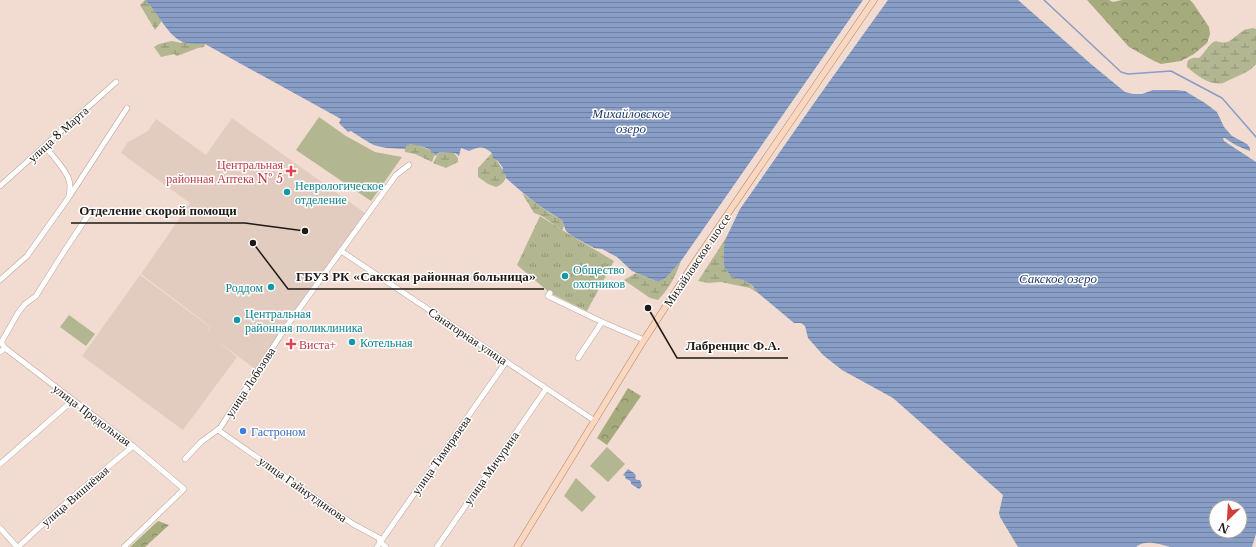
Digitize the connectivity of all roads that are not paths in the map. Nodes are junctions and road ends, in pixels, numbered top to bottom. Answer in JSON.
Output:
{"nodes":[{"id":1,"x":874,"y":0,"type":"edge"},
{"id":2,"x":116,"y":82,"type":"dead end"},
{"id":3,"x":127,"y":108,"type":"dead end"},
{"id":4,"x":45,"y":146,"type":"junction"},
{"id":5,"x":409,"y":165,"type":"dead end"},
{"id":6,"x":0,"y":186,"type":"edge"},
{"id":7,"x":69,"y":197,"type":"junction"},
{"id":8,"x":91,"y":211,"type":"dead end"},
{"id":9,"x":341,"y":251,"type":"junction"},
{"id":10,"x":0,"y":280,"type":"edge"},
{"id":11,"x":550,"y":293,"type":"dead end"},
{"id":12,"x":602,"y":322,"type":"junction"},
{"id":13,"x":644,"y":340,"type":"junction"},
{"id":14,"x":5,"y":348,"type":"junction"},
{"id":15,"x":0,"y":352,"type":"edge"},
{"id":16,"x":578,"y":358,"type":"dead end"},
{"id":17,"x":506,"y":362,"type":"junction"},
{"id":18,"x":546,"y":389,"type":"junction"},
{"id":19,"x":72,"y":401,"type":"junction"},
{"id":20,"x":595,"y":421,"type":"junction"},
{"id":21,"x":217,"y":431,"type":"junction"},
{"id":22,"x":133,"y":446,"type":"junction"},
{"id":23,"x":185,"y":459,"type":"dead end"},
{"id":24,"x":0,"y":464,"type":"edge"},
{"id":25,"x":0,"y":528,"type":"edge"},
{"id":26,"x":378,"y":545,"type":"edge"},
{"id":27,"x":17,"y":547,"type":"edge"},
{"id":28,"x":124,"y":547,"type":"edge"},
{"id":29,"x":386,"y":547,"type":"edge"},
{"id":30,"x":437,"y":547,"type":"edge"},
{"id":31,"x":517,"y":547,"type":"edge"}],
"edges":[{"from":1,"to":13,"type":"main road","name":"Михайловское шоссе"},
{"from":2,"to":4,"type":"street","name":"улица 8 Марта"},
{"from":3,"to":7,"type":"street"},
{"from":4,"to":6,"type":"street","name":"улица 8 Марта"},
{"from":4,"to":7,"type":"street"},
{"from":5,"to":9,"type":"street","name":"улица Лобозова"},
{"from":7,"to":10,"type":"street"},
{"from":8,"to":14,"type":"street"},
{"from":9,"to":17,"type":"street","name":"Санаторная улица"},
{"from":9,"to":21,"type":"street","name":"улица Лобозова"},
{"from":11,"to":12,"type":"street"},
{"from":12,"to":13,"type":"street"},
{"from":12,"to":16,"type":"street"},
{"from":13,"to":20,"type":"main road","name":"Михайловское шоссе"},
{"from":14,"to":15,"type":"street"},
{"from":14,"to":19,"type":"street","name":"улица Продольная"},
{"from":17,"to":18,"type":"street","name":"Санаторная улица"},
{"from":17,"to":26,"type":"street","name":"улица Тимирязева"},
{"from":18,"to":20,"type":"street","name":"Санаторная улица"},
{"from":18,"to":30,"type":"street","name":"улица Мичурина"},
{"from":19,"to":22,"type":"street","name":"улица Продольная"},
{"from":19,"to":24,"type":"street"},
{"from":20,"to":31,"type":"main road","name":"Михайловское шоссе"},
{"from":21,"to":23,"type":"street","name":"улица Лобозова"},
{"from":21,"to":26,"type":"street","name":"улица Гайнутдинова"},
{"from":22,"to":27,"type":"street","name":"улица Вишнёвая"},
{"from":22,"to":28,"type":"street","name":"улица Продольная"},
{"from":25,"to":27,"type":"street"},
{"from":26,"to":29,"type":"street","name":"улица Гайнутдинова"}]}
